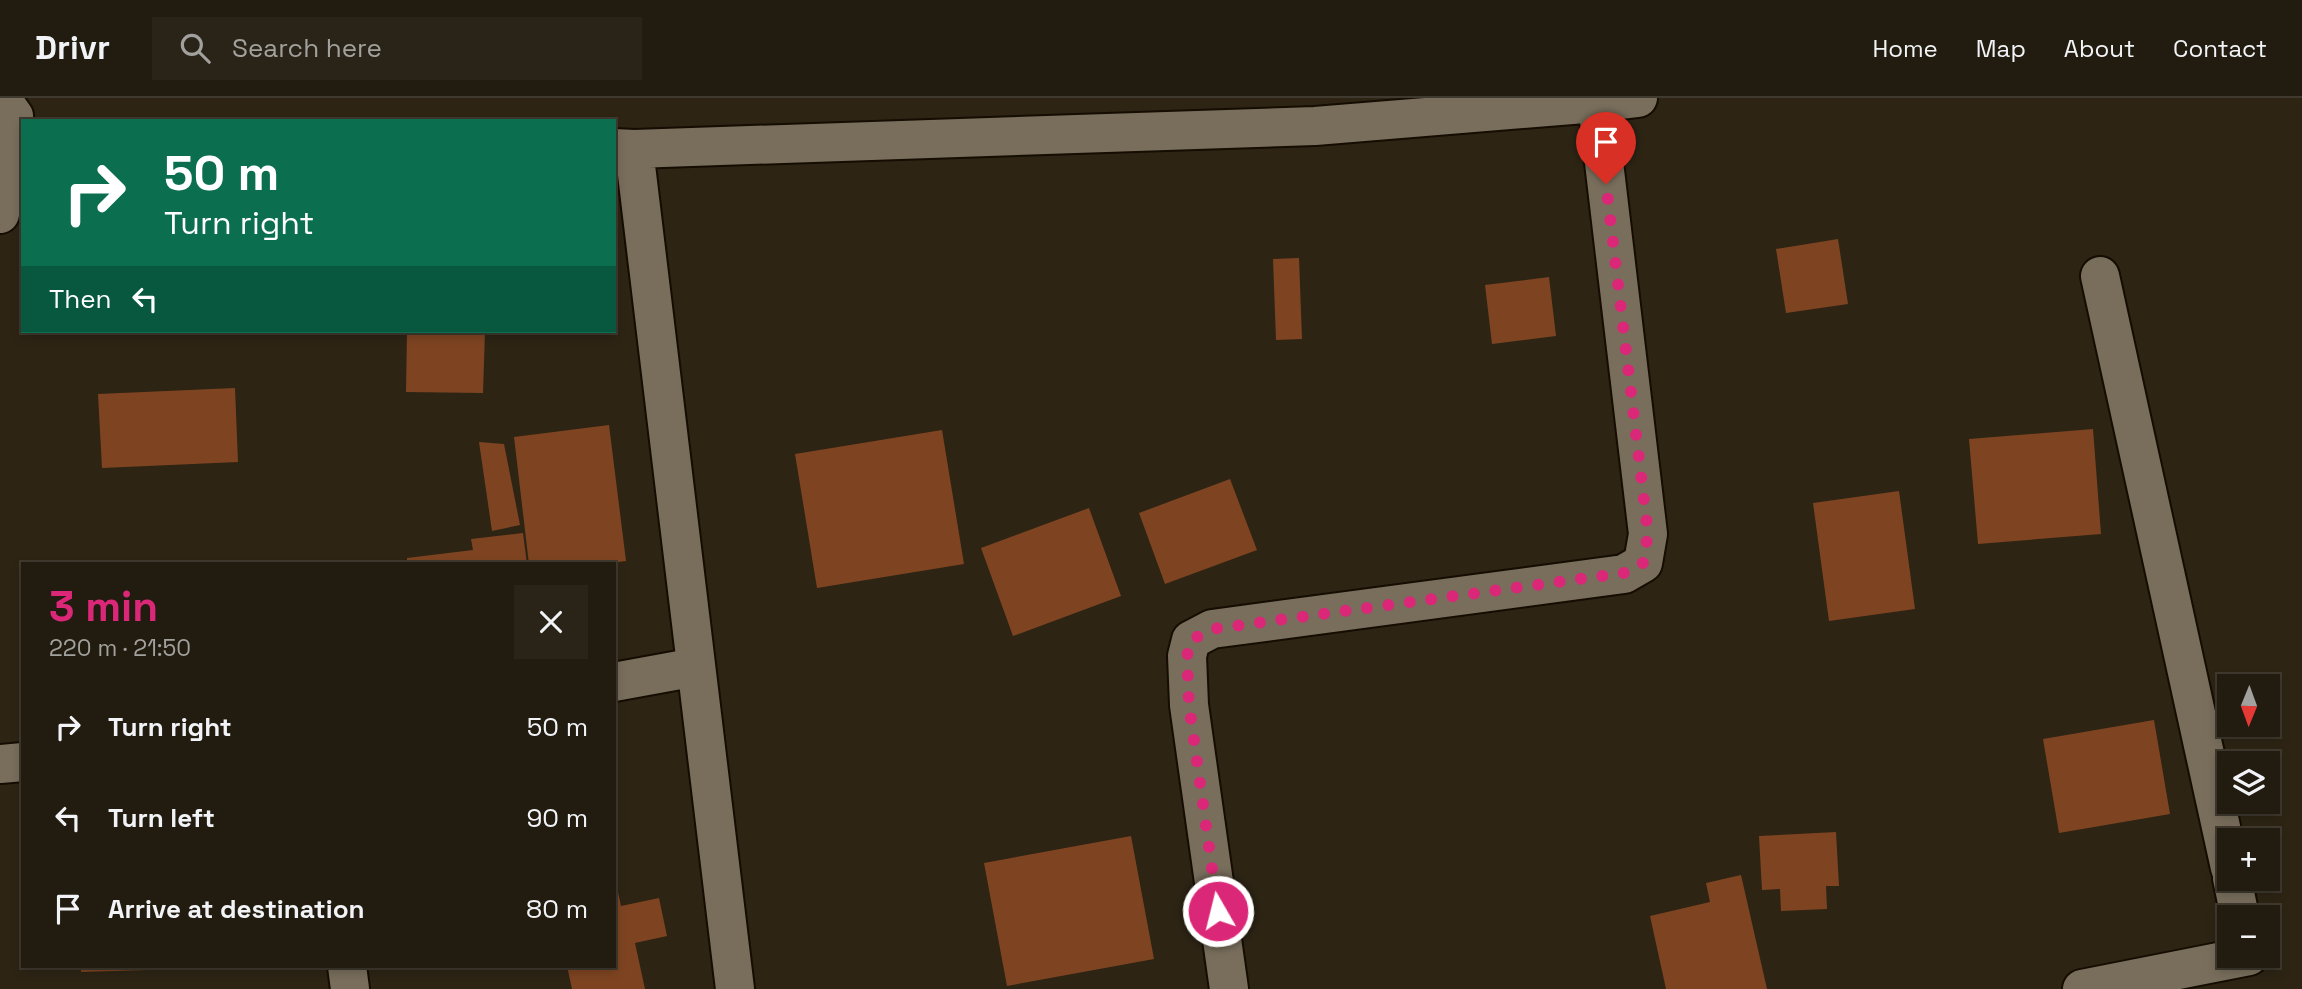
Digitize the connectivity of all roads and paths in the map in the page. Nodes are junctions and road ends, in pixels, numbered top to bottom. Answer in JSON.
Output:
{"nodes":[{"id":1,"x":1638,"y":98,"type":"edge"},
{"id":2,"x":1597,"y":103,"type":"junction"},
{"id":3,"x":17,"y":112,"type":"edge"},
{"id":4,"x":624,"y":149,"type":"edge"},
{"id":5,"x":0,"y":214,"type":"edge"},
{"id":6,"x":2100,"y":276,"type":"dead end"},
{"id":7,"x":696,"y":667,"type":"junction"},
{"id":8,"x":616,"y":682,"type":"edge"},
{"id":9,"x":21,"y":762,"type":"edge"},
{"id":10,"x":0,"y":764,"type":"edge"},
{"id":11,"x":2221,"y":828,"type":"edge"},
{"id":12,"x":2217,"y":962,"type":"edge"},
{"id":13,"x":347,"y":968,"type":"edge"},
{"id":14,"x":2251,"y":968,"type":"edge"},
{"id":15,"x":350,"y":989,"type":"edge"},
{"id":16,"x":735,"y":989,"type":"edge"},
{"id":17,"x":1229,"y":989,"type":"edge"},
{"id":18,"x":2082,"y":989,"type":"edge"},
{"id":19,"x":2255,"y":989,"type":"edge"}],
"edges":[{"from":1,"to":2,"type":"street"},
{"from":2,"to":4,"type":"street"},
{"from":2,"to":17,"type":"street"},
{"from":3,"to":5,"type":"street"},
{"from":4,"to":7,"type":"street"},
{"from":6,"to":11,"type":"street"},
{"from":7,"to":8,"type":"street"},
{"from":7,"to":16,"type":"street"},
{"from":9,"to":10,"type":"street"},
{"from":12,"to":18,"type":"street"},
{"from":13,"to":15,"type":"street"},
{"from":14,"to":19,"type":"street"}]}
